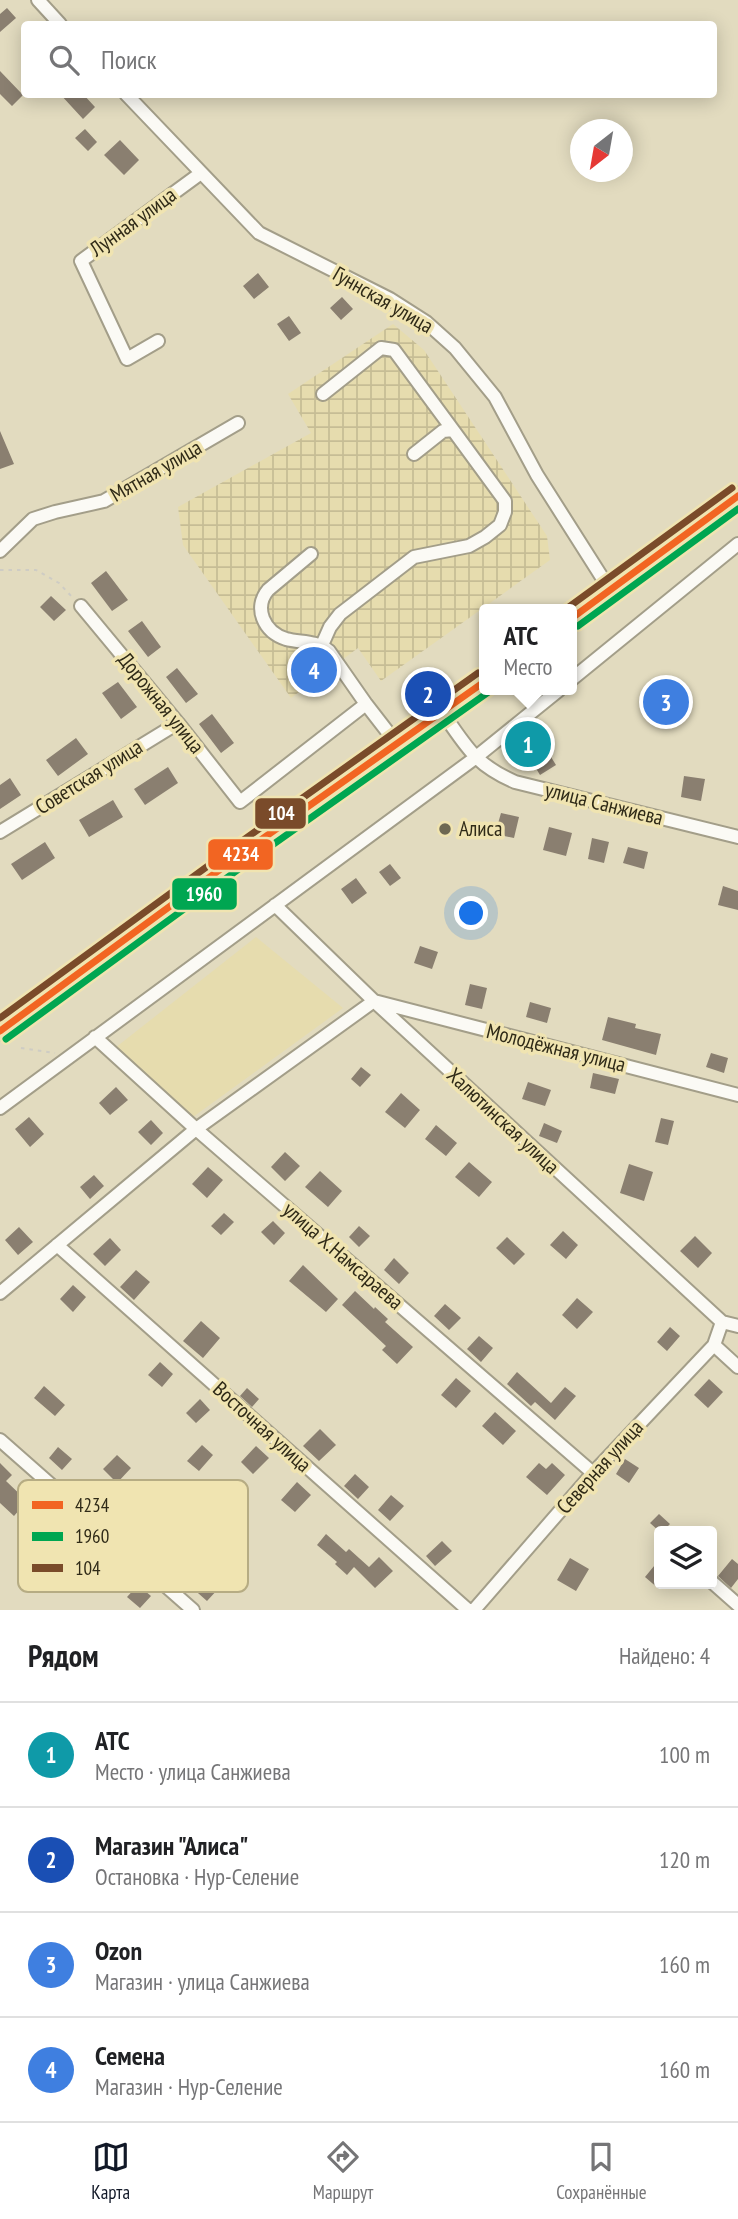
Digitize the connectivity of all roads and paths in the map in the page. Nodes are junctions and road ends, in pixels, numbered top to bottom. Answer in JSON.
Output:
{"nodes":[{"id":1,"x":38,"y":0,"type":"edge"},
{"id":2,"x":57,"y":21,"type":"edge"},
{"id":3,"x":130,"y":98,"type":"edge"},
{"id":4,"x":201,"y":173,"type":"junction"},
{"id":5,"x":158,"y":341,"type":"dead end"},
{"id":6,"x":323,"y":394,"type":"dead end"},
{"id":7,"x":238,"y":423,"type":"dead end"},
{"id":8,"x":453,"y":430,"type":"junction"},
{"id":9,"x":414,"y":454,"type":"dead end"},
{"id":10,"x":738,"y":495,"type":"edge"},
{"id":11,"x":738,"y":544,"type":"edge"},
{"id":12,"x":0,"y":551,"type":"edge"},
{"id":13,"x":311,"y":554,"type":"dead end"},
{"id":14,"x":0,"y":570,"type":"edge"},
{"id":15,"x":610,"y":590,"type":"junction"},
{"id":16,"x":81,"y":607,"type":"joint"},
{"id":17,"x":577,"y":614,"type":"edge"},
{"id":18,"x":322,"y":645,"type":"junction"},
{"id":19,"x":577,"y":675,"type":"edge"},
{"id":20,"x":479,"y":686,"type":"edge"},
{"id":21,"x":553,"y":695,"type":"edge"},
{"id":22,"x":366,"y":704,"type":"junction"},
{"id":23,"x":442,"y":712,"type":"junction"},
{"id":24,"x":178,"y":723,"type":"junction"},
{"id":25,"x":397,"y":744,"type":"junction"},
{"id":26,"x":475,"y":758,"type":"junction"},
{"id":27,"x":0,"y":832,"type":"edge"},
{"id":28,"x":738,"y":837,"type":"edge"},
{"id":29,"x":275,"y":905,"type":"junction"},
{"id":30,"x":374,"y":1001,"type":"junction"},
{"id":31,"x":0,"y":1031,"type":"edge"},
{"id":32,"x":95,"y":1037,"type":"junction"},
{"id":33,"x":21,"y":1048,"type":"dead end"},
{"id":34,"x":70,"y":1055,"type":"junction"},
{"id":35,"x":738,"y":1095,"type":"edge"},
{"id":36,"x":0,"y":1108,"type":"edge"},
{"id":37,"x":196,"y":1129,"type":"junction"},
{"id":38,"x":57,"y":1245,"type":"junction"},
{"id":39,"x":0,"y":1293,"type":"edge"},
{"id":40,"x":722,"y":1322,"type":"junction"},
{"id":41,"x":738,"y":1326,"type":"edge"},
{"id":42,"x":713,"y":1345,"type":"junction"},
{"id":43,"x":738,"y":1367,"type":"edge"},
{"id":44,"x":0,"y":1440,"type":"edge"},
{"id":45,"x":593,"y":1473,"type":"junction"},
{"id":46,"x":45,"y":1480,"type":"edge"},
{"id":47,"x":717,"y":1587,"type":"edge"},
{"id":48,"x":173,"y":1592,"type":"edge"},
{"id":49,"x":738,"y":1605,"type":"edge"},
{"id":50,"x":193,"y":1610,"type":"edge"},
{"id":51,"x":468,"y":1610,"type":"edge"},
{"id":52,"x":474,"y":1610,"type":"edge"}],
"edges":[{"from":1,"to":2,"type":"street"},
{"from":3,"to":4,"type":"street","name":"Гуннская улица"},
{"from":4,"to":5,"type":"street","name":"Лунная улица"},
{"from":4,"to":15,"type":"street","name":"Гуннская улица"},
{"from":6,"to":8,"type":"street"},
{"from":7,"to":12,"type":"street","name":"Мятная улица"},
{"from":8,"to":9,"type":"street"},
{"from":8,"to":18,"type":"street"},
{"from":10,"to":15,"type":"highway"},
{"from":11,"to":19,"type":"street"},
{"from":13,"to":18,"type":"street"},
{"from":14,"to":16,"type":"path"},
{"from":15,"to":17,"type":"highway"},
{"from":16,"to":24,"type":"street","name":"Дорожная улица"},
{"from":18,"to":22,"type":"street"},
{"from":20,"to":23,"type":"highway"},
{"from":21,"to":26,"type":"street"},
{"from":22,"to":24,"type":"street","name":"Дорожная улица"},
{"from":22,"to":25,"type":"street"},
{"from":23,"to":25,"type":"highway"},
{"from":23,"to":26,"type":"street","name":"улица Санжиева"},
{"from":24,"to":27,"type":"street","name":"Советская улица"},
{"from":25,"to":31,"type":"highway"},
{"from":26,"to":28,"type":"street","name":"улица Санжиева"},
{"from":26,"to":29,"type":"street"},
{"from":29,"to":30,"type":"street","name":"Халютинская улица"},
{"from":29,"to":32,"type":"street"},
{"from":30,"to":35,"type":"street","name":"Молодёжная улица"},
{"from":30,"to":37,"type":"street"},
{"from":30,"to":40,"type":"street","name":"Халютинская улица"},
{"from":32,"to":34,"type":"street"},
{"from":32,"to":37,"type":"street","name":"улица Х.Намсараева"},
{"from":33,"to":34,"type":"path"},
{"from":34,"to":36,"type":"street"},
{"from":37,"to":38,"type":"street"},
{"from":37,"to":45,"type":"street","name":"улица Х.Намсараева"},
{"from":38,"to":39,"type":"street"},
{"from":38,"to":51,"type":"street","name":"Восточная улица"},
{"from":40,"to":41,"type":"street","name":"Халютинская улица"},
{"from":40,"to":42,"type":"street","name":"Северная улица"},
{"from":42,"to":43,"type":"street"},
{"from":42,"to":45,"type":"street","name":"Северная улица"},
{"from":44,"to":46,"type":"street"},
{"from":45,"to":52,"type":"street","name":"Северная улица"},
{"from":47,"to":49,"type":"street"},
{"from":48,"to":50,"type":"street"}]}
